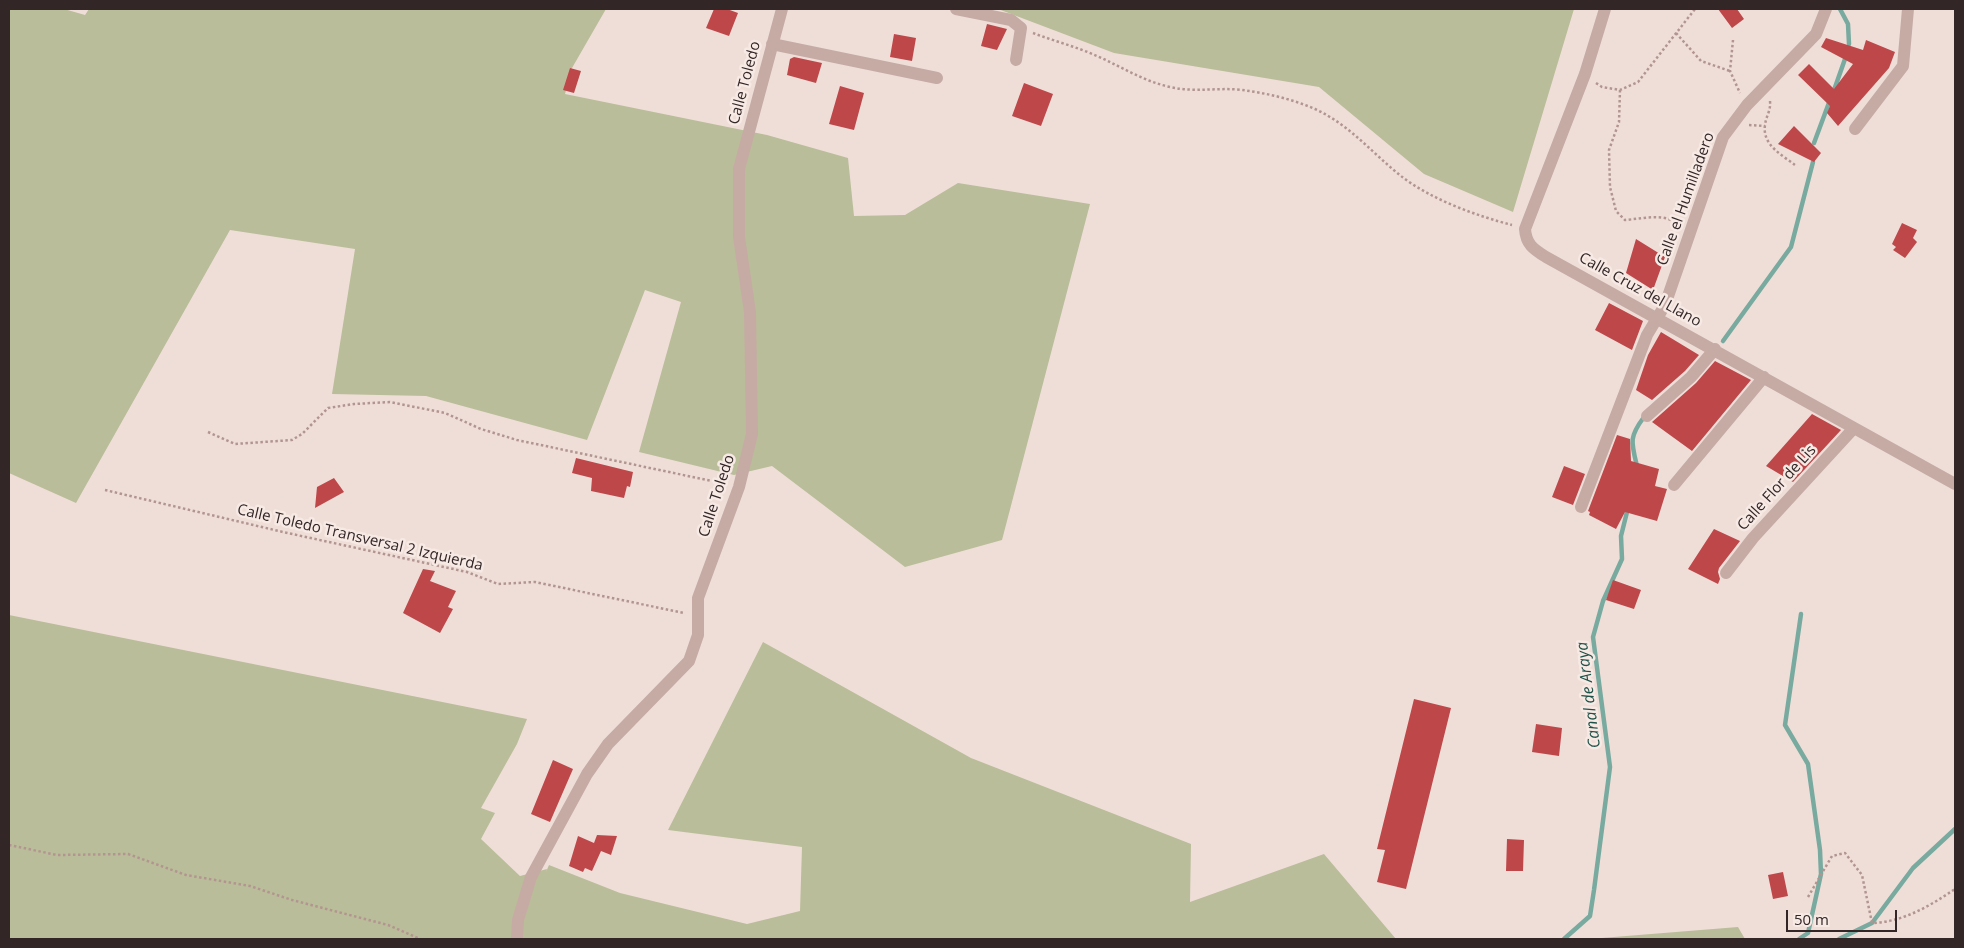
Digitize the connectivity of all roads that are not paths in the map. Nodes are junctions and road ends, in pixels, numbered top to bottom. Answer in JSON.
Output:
{"nodes":[{"id":1,"x":782,"y":9,"type":"edge"},
{"id":2,"x":956,"y":9,"type":"edge"},
{"id":3,"x":1605,"y":9,"type":"edge"},
{"id":4,"x":1826,"y":9,"type":"edge"},
{"id":5,"x":1908,"y":9,"type":"edge"},
{"id":6,"x":772,"y":44,"type":"junction"},
{"id":7,"x":1016,"y":60,"type":"dead end"},
{"id":8,"x":937,"y":78,"type":"dead end"},
{"id":9,"x":1855,"y":129,"type":"dead end"},
{"id":10,"x":1657,"y":318,"type":"junction"},
{"id":11,"x":1715,"y":349,"type":"junction"},
{"id":12,"x":1764,"y":377,"type":"junction"},
{"id":13,"x":1647,"y":416,"type":"dead end"},
{"id":14,"x":1854,"y":428,"type":"junction"},
{"id":15,"x":1955,"y":484,"type":"edge"},
{"id":16,"x":1674,"y":485,"type":"dead end"},
{"id":17,"x":1580,"y":507,"type":"dead end"},
{"id":18,"x":1726,"y":573,"type":"dead end"},
{"id":19,"x":517,"y":939,"type":"edge"}],
"edges":[{"from":1,"to":6,"type":"street","name":"Calle Toledo"},
{"from":2,"to":7,"type":"street"},
{"from":3,"to":10,"type":"street","name":"Calle Cruz del Llano"},
{"from":4,"to":10,"type":"street","name":"Calle el Humilladero"},
{"from":5,"to":9,"type":"street"},
{"from":6,"to":8,"type":"street"},
{"from":6,"to":19,"type":"street","name":"Calle Toledo"},
{"from":10,"to":11,"type":"street","name":"Calle Cruz del Llano"},
{"from":10,"to":17,"type":"street","name":"Calle el Humilladero"},
{"from":11,"to":12,"type":"street","name":"Calle Cruz del Llano"},
{"from":11,"to":13,"type":"street"},
{"from":12,"to":14,"type":"street","name":"Calle Cruz del Llano"},
{"from":12,"to":16,"type":"street"},
{"from":14,"to":15,"type":"street","name":"Calle Cruz del Llano"},
{"from":14,"to":18,"type":"street","name":"Calle Flor de Lis"}]}
